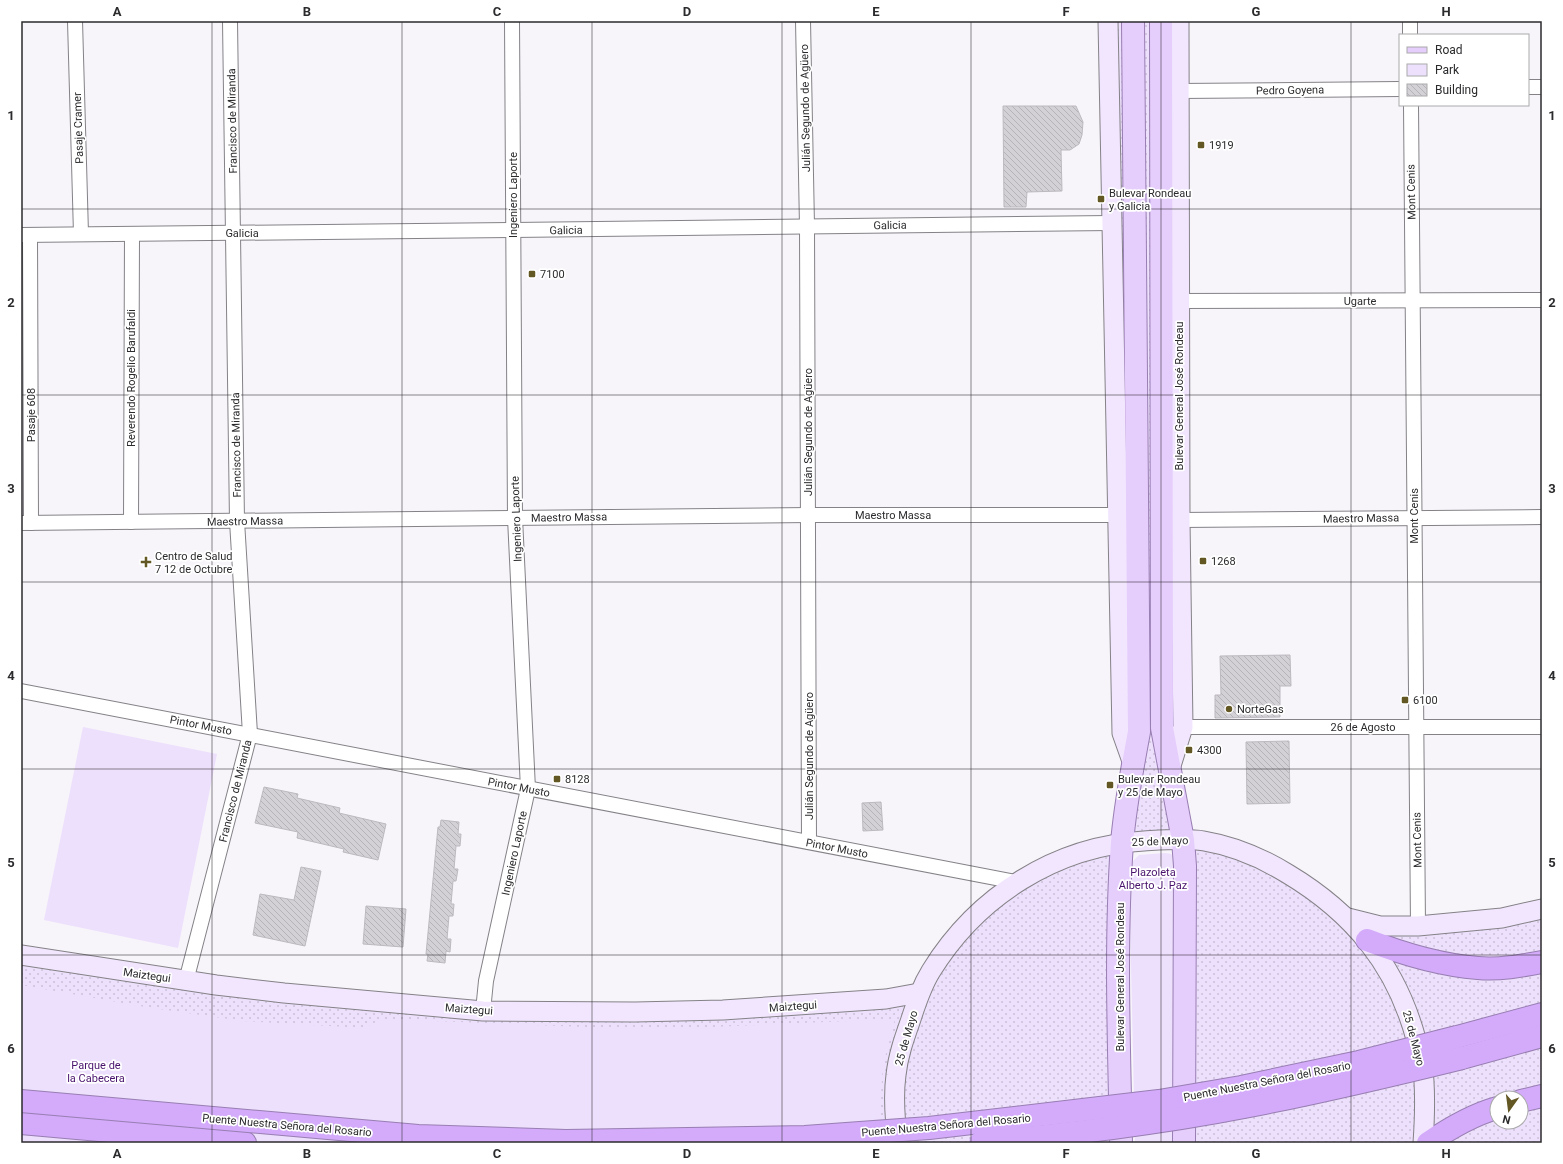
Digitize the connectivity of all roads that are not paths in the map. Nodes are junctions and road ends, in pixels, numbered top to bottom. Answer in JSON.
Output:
{"nodes":[{"id":1,"x":75,"y":21,"type":"edge"},
{"id":2,"x":230,"y":21,"type":"edge"},
{"id":3,"x":512,"y":21,"type":"edge"},
{"id":4,"x":802,"y":21,"type":"edge"},
{"id":5,"x":1108,"y":21,"type":"edge"},
{"id":6,"x":1133,"y":21,"type":"edge"},
{"id":7,"x":1161,"y":21,"type":"edge"},
{"id":8,"x":1179,"y":21,"type":"edge"},
{"id":9,"x":1410,"y":21,"type":"edge"},
{"id":10,"x":1410,"y":34,"type":"edge"},
{"id":11,"x":1529,"y":87,"type":"edge"},
{"id":12,"x":1542,"y":87,"type":"edge"},
{"id":13,"x":1399,"y":89,"type":"edge"},
{"id":14,"x":1179,"y":91,"type":"junction"},
{"id":15,"x":1410,"y":106,"type":"edge"},
{"id":16,"x":1111,"y":222,"type":"junction"},
{"id":17,"x":807,"y":226,"type":"junction"},
{"id":18,"x":513,"y":230,"type":"junction"},
{"id":19,"x":233,"y":233,"type":"junction"},
{"id":20,"x":81,"y":234,"type":"junction"},
{"id":21,"x":132,"y":234,"type":"junction"},
{"id":22,"x":26,"y":235,"type":"edge"},
{"id":23,"x":1542,"y":300,"type":"edge"},
{"id":24,"x":1179,"y":301,"type":"junction"},
{"id":25,"x":1412,"y":301,"type":"junction"},
{"id":26,"x":808,"y":515,"type":"junction"},
{"id":27,"x":1118,"y":515,"type":"junction"},
{"id":28,"x":1542,"y":517,"type":"edge"},
{"id":29,"x":515,"y":518,"type":"junction"},
{"id":30,"x":1414,"y":518,"type":"junction"},
{"id":31,"x":1180,"y":520,"type":"junction"},
{"id":32,"x":237,"y":521,"type":"junction"},
{"id":33,"x":131,"y":522,"type":"junction"},
{"id":34,"x":26,"y":523,"type":"edge"},
{"id":35,"x":21,"y":691,"type":"edge"},
{"id":36,"x":1416,"y":726,"type":"junction"},
{"id":37,"x":1183,"y":727,"type":"junction"},
{"id":38,"x":1542,"y":727,"type":"edge"},
{"id":39,"x":250,"y":734,"type":"junction"},
{"id":40,"x":1133,"y":764,"type":"junction"},
{"id":41,"x":1170,"y":769,"type":"junction"},
{"id":42,"x":528,"y":789,"type":"junction"},
{"id":43,"x":1183,"y":840,"type":"junction"},
{"id":44,"x":809,"y":842,"type":"junction"},
{"id":45,"x":1122,"y":842,"type":"junction"},
{"id":46,"x":1016,"y":882,"type":"junction"},
{"id":47,"x":1542,"y":909,"type":"edge"},
{"id":48,"x":1348,"y":918,"type":"junction"},
{"id":49,"x":1418,"y":926,"type":"junction"},
{"id":50,"x":1367,"y":940,"type":"junction"},
{"id":51,"x":21,"y":955,"type":"edge"},
{"id":52,"x":1542,"y":962,"type":"edge"},
{"id":53,"x":186,"y":981,"type":"junction"},
{"id":54,"x":919,"y":994,"type":"junction"},
{"id":55,"x":483,"y":1011,"type":"junction"},
{"id":56,"x":1542,"y":1014,"type":"edge"},
{"id":57,"x":1542,"y":1036,"type":"edge"},
{"id":58,"x":1459,"y":1047,"type":"junction"},
{"id":59,"x":1542,"y":1096,"type":"edge"},
{"id":60,"x":1529,"y":1100,"type":"edge"},
{"id":61,"x":21,"y":1101,"type":"edge"},
{"id":62,"x":1489,"y":1110,"type":"edge"},
{"id":63,"x":21,"y":1123,"type":"edge"},
{"id":64,"x":244,"y":1143,"type":"edge"},
{"id":65,"x":898,"y":1143,"type":"edge"},
{"id":66,"x":980,"y":1143,"type":"edge"},
{"id":67,"x":1121,"y":1143,"type":"edge"},
{"id":68,"x":1184,"y":1143,"type":"edge"},
{"id":69,"x":1423,"y":1143,"type":"edge"},
{"id":70,"x":1428,"y":1143,"type":"edge"}],
"edges":[{"from":1,"to":20,"type":"street","name":"Pasaje Cramer"},
{"from":2,"to":19,"type":"street","name":"Francisco de Miranda"},
{"from":3,"to":18,"type":"street","name":"Ingeniero Laporte"},
{"from":4,"to":17,"type":"street","name":"Julián Segundo de Agüero"},
{"from":5,"to":16,"type":"main road","name":"Bulevar General José Rondeau"},
{"from":6,"to":40,"type":"main road","name":"Bulevar General José Rondeau"},
{"from":7,"to":41,"type":"main road","name":"Bulevar General José Rondeau"},
{"from":8,"to":14,"type":"main road","name":"Bulevar General José Rondeau"},
{"from":9,"to":10,"type":"street"},
{"from":11,"to":12,"type":"street"},
{"from":13,"to":14,"type":"street","name":"Pedro Goyena"},
{"from":14,"to":24,"type":"main road","name":"Bulevar General José Rondeau"},
{"from":15,"to":25,"type":"street","name":"Mont Cenis"},
{"from":16,"to":17,"type":"street","name":"Galicia"},
{"from":16,"to":27,"type":"main road","name":"Bulevar General José Rondeau"},
{"from":17,"to":18,"type":"street","name":"Galicia"},
{"from":17,"to":26,"type":"street","name":"Julián Segundo de Agüero"},
{"from":18,"to":19,"type":"street","name":"Galicia"},
{"from":18,"to":29,"type":"street","name":"Ingeniero Laporte"},
{"from":19,"to":21,"type":"street","name":"Galicia"},
{"from":19,"to":32,"type":"street","name":"Francisco de Miranda"},
{"from":20,"to":21,"type":"street","name":"Galicia"},
{"from":20,"to":22,"type":"street","name":"Galicia"},
{"from":21,"to":33,"type":"street","name":"Reverendo Rogelio Barufaldi"},
{"from":22,"to":34,"type":"street","name":"Pasaje 608"},
{"from":23,"to":25,"type":"street","name":"Ugarte"},
{"from":24,"to":25,"type":"street","name":"Ugarte"},
{"from":24,"to":31,"type":"main road","name":"Bulevar General José Rondeau"},
{"from":25,"to":30,"type":"street","name":"Mont Cenis"},
{"from":26,"to":27,"type":"street","name":"Maestro Massa"},
{"from":26,"to":29,"type":"street","name":"Maestro Massa"},
{"from":26,"to":44,"type":"street","name":"Julián Segundo de Agüero"},
{"from":27,"to":40,"type":"main road","name":"Bulevar General José Rondeau"},
{"from":28,"to":30,"type":"street","name":"Maestro Massa"},
{"from":29,"to":32,"type":"street","name":"Maestro Massa"},
{"from":29,"to":42,"type":"street","name":"Ingeniero Laporte"},
{"from":30,"to":31,"type":"street","name":"Maestro Massa"},
{"from":30,"to":36,"type":"street","name":"Mont Cenis"},
{"from":31,"to":37,"type":"main road","name":"Bulevar General José Rondeau"},
{"from":32,"to":33,"type":"street","name":"Maestro Massa"},
{"from":32,"to":39,"type":"street","name":"Francisco de Miranda"},
{"from":33,"to":34,"type":"street","name":"Maestro Massa"},
{"from":35,"to":39,"type":"street","name":"Pintor Musto"},
{"from":36,"to":37,"type":"street","name":"26 de Agosto"},
{"from":36,"to":38,"type":"street","name":"26 de Agosto"},
{"from":36,"to":49,"type":"street","name":"Mont Cenis"},
{"from":37,"to":41,"type":"main road","name":"Bulevar General José Rondeau"},
{"from":39,"to":42,"type":"street","name":"Pintor Musto"},
{"from":39,"to":53,"type":"street","name":"Francisco de Miranda"},
{"from":40,"to":45,"type":"main road","name":"Bulevar General José Rondeau"},
{"from":41,"to":43,"type":"main road","name":"Bulevar General José Rondeau"},
{"from":42,"to":44,"type":"street","name":"Pintor Musto"},
{"from":42,"to":55,"type":"street","name":"Ingeniero Laporte"},
{"from":43,"to":45,"type":"main road","name":"25 de Mayo"},
{"from":43,"to":48,"type":"main road","name":"25 de Mayo"},
{"from":43,"to":68,"type":"main road","name":"Bulevar General José Rondeau"},
{"from":44,"to":46,"type":"street","name":"Pintor Musto"},
{"from":45,"to":46,"type":"main road","name":"25 de Mayo"},
{"from":45,"to":67,"type":"main road","name":"Bulevar General José Rondeau"},
{"from":46,"to":54,"type":"main road","name":"25 de Mayo"},
{"from":47,"to":49,"type":"main road"},
{"from":48,"to":49,"type":"main road"},
{"from":48,"to":50,"type":"main road","name":"25 de Mayo"},
{"from":50,"to":52,"type":"highway"},
{"from":50,"to":69,"type":"main road","name":"25 de Mayo"},
{"from":51,"to":53,"type":"main road","name":"Maiztegui"},
{"from":53,"to":55,"type":"main road","name":"Maiztegui"},
{"from":54,"to":55,"type":"main road","name":"Maiztegui"},
{"from":54,"to":65,"type":"main road","name":"25 de Mayo"},
{"from":56,"to":58,"type":"highway"},
{"from":57,"to":58,"type":"highway"},
{"from":58,"to":61,"type":"highway","name":"Puente Nuestra Señora del Rosario","bridge":true},
{"from":58,"to":66,"type":"highway","name":"Puente Nuestra Señora del Rosario","bridge":true},
{"from":59,"to":60,"type":"highway"},
{"from":62,"to":70,"type":"highway"},
{"from":63,"to":64,"type":"highway","name":"Puente Nuestra Señora del Rosario"}]}
